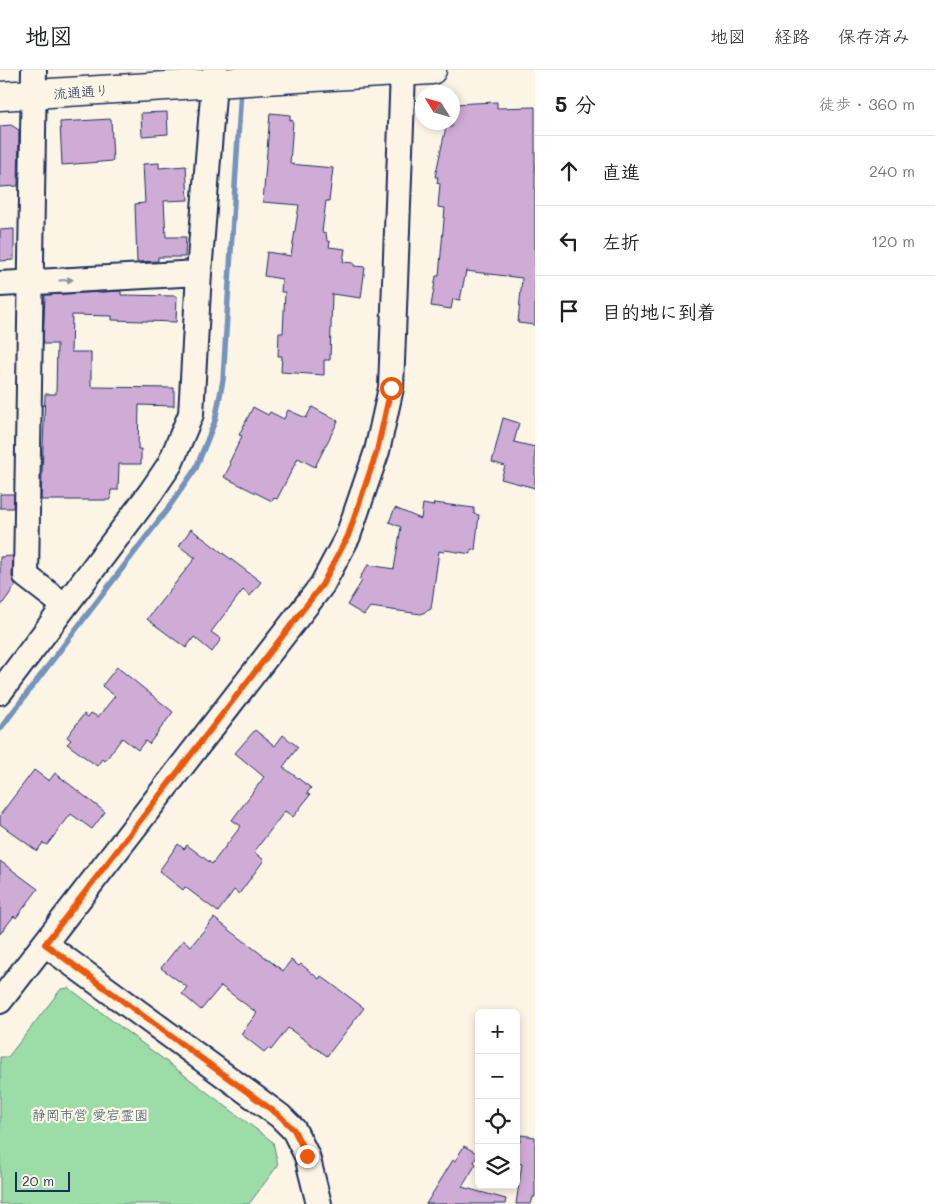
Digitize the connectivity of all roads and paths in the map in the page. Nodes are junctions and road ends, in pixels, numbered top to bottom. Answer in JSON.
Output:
{"nodes":[{"id":1,"x":432,"y":70,"type":"edge"},
{"id":2,"x":403,"y":72,"type":"junction"},
{"id":3,"x":258,"y":76,"type":"edge"},
{"id":4,"x":218,"y":79,"type":"edge"},
{"id":5,"x":34,"y":82,"type":"edge"},
{"id":6,"x":0,"y":96,"type":"edge"},
{"id":7,"x":199,"y":273,"type":"junction"},
{"id":8,"x":31,"y":282,"type":"junction"},
{"id":9,"x":0,"y":284,"type":"edge"},
{"id":10,"x":65,"y":606,"type":"junction"},
{"id":11,"x":0,"y":692,"type":"edge"},
{"id":12,"x":45,"y":944,"type":"junction"},
{"id":13,"x":0,"y":1002,"type":"edge"},
{"id":14,"x":319,"y":1204,"type":"edge"}],
"edges":[{"from":1,"to":2,"type":"main road","name":"流通通り"},
{"from":2,"to":3,"type":"main road","name":"流通通り"},
{"from":2,"to":12,"type":"street"},
{"from":3,"to":4,"type":"main road","name":"流通通り"},
{"from":4,"to":5,"type":"main road","name":"流通通り"},
{"from":4,"to":7,"type":"street"},
{"from":5,"to":6,"type":"main road","name":"流通通り"},
{"from":5,"to":8,"type":"street"},
{"from":8,"to":7,"type":"street","one_way":true},
{"from":7,"to":10,"type":"street"},
{"from":8,"to":9,"type":"street"},
{"from":8,"to":10,"type":"street"},
{"from":10,"to":11,"type":"street"},
{"from":12,"to":13,"type":"street"},
{"from":12,"to":14,"type":"street"}]}
